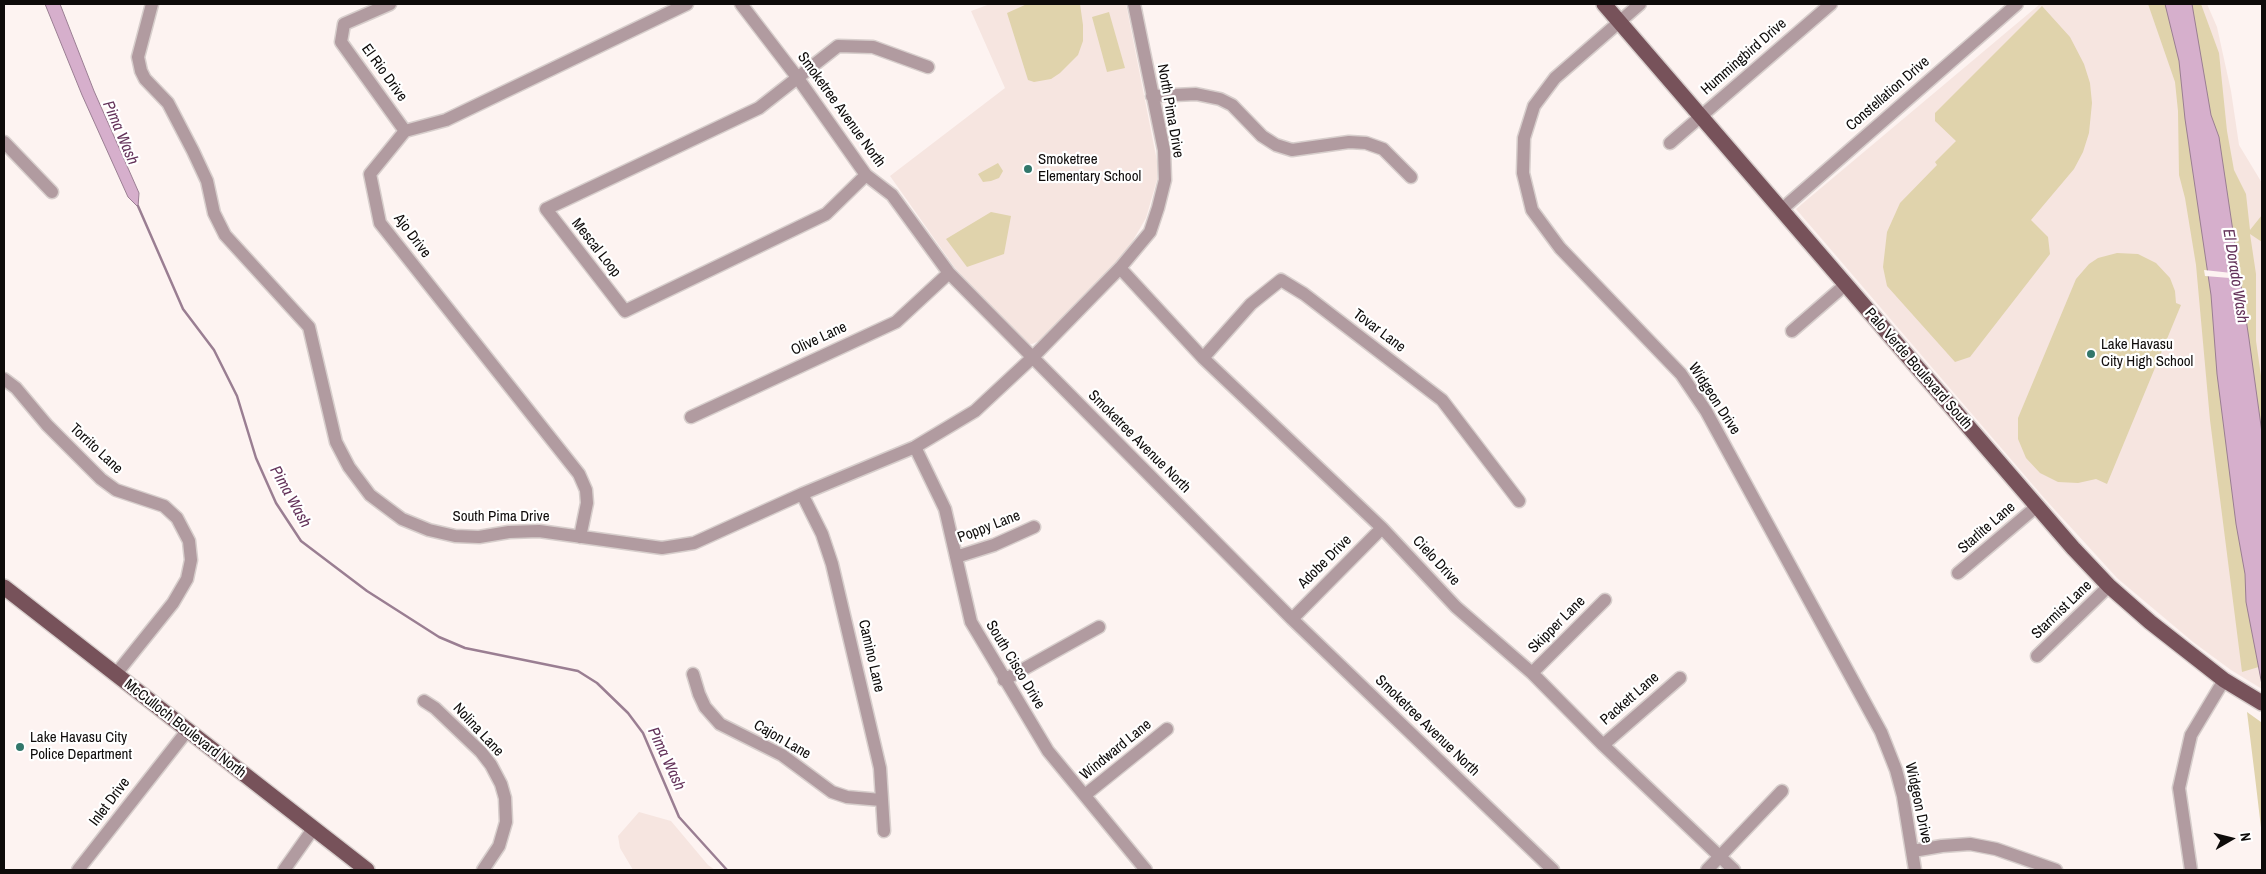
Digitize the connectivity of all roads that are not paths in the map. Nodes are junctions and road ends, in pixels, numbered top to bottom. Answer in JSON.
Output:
{"nodes":[{"id":1,"x":152,"y":4,"type":"edge"},
{"id":2,"x":390,"y":4,"type":"edge"},
{"id":3,"x":687,"y":4,"type":"edge"},
{"id":4,"x":740,"y":4,"type":"edge"},
{"id":5,"x":1134,"y":4,"type":"edge"},
{"id":6,"x":1604,"y":4,"type":"edge"},
{"id":7,"x":1640,"y":4,"type":"edge"},
{"id":8,"x":1831,"y":4,"type":"edge"},
{"id":9,"x":2017,"y":4,"type":"edge"},
{"id":10,"x":1620,"y":22,"type":"junction"},
{"id":11,"x":928,"y":67,"type":"dead end"},
{"id":12,"x":798,"y":77,"type":"junction"},
{"id":13,"x":1152,"y":96,"type":"junction"},
{"id":14,"x":1701,"y":116,"type":"junction"},
{"id":15,"x":405,"y":131,"type":"junction"},
{"id":16,"x":4,"y":142,"type":"edge"},
{"id":17,"x":1670,"y":143,"type":"dead end"},
{"id":18,"x":866,"y":176,"type":"junction"},
{"id":19,"x":1410,"y":177,"type":"dead end"},
{"id":20,"x":52,"y":192,"type":"dead end"},
{"id":21,"x":1781,"y":210,"type":"junction"},
{"id":22,"x":1120,"y":268,"type":"junction"},
{"id":23,"x":949,"y":273,"type":"junction"},
{"id":24,"x":1845,"y":285,"type":"junction"},
{"id":25,"x":1792,"y":331,"type":"dead end"},
{"id":26,"x":1033,"y":357,"type":"junction"},
{"id":27,"x":1203,"y":358,"type":"junction"},
{"id":28,"x":4,"y":379,"type":"edge"},
{"id":29,"x":690,"y":417,"type":"dead end"},
{"id":30,"x":915,"y":447,"type":"junction"},
{"id":31,"x":802,"y":494,"type":"junction"},
{"id":32,"x":1519,"y":501,"type":"dead end"},
{"id":33,"x":2036,"y":507,"type":"junction"},
{"id":34,"x":1034,"y":527,"type":"dead end"},
{"id":35,"x":1382,"y":528,"type":"junction"},
{"id":36,"x":580,"y":537,"type":"junction"},
{"id":37,"x":956,"y":557,"type":"junction"},
{"id":38,"x":1958,"y":573,"type":"dead end"},
{"id":39,"x":2109,"y":586,"type":"junction"},
{"id":40,"x":4,"y":587,"type":"edge"},
{"id":41,"x":1604,"y":600,"type":"dead end"},
{"id":42,"x":1292,"y":619,"type":"junction"},
{"id":43,"x":1099,"y":627,"type":"dead end"},
{"id":44,"x":2037,"y":656,"type":"dead end"},
{"id":45,"x":1532,"y":672,"type":"junction"},
{"id":46,"x":116,"y":674,"type":"junction"},
{"id":47,"x":693,"y":674,"type":"dead end"},
{"id":48,"x":1680,"y":678,"type":"dead end"},
{"id":49,"x":1004,"y":680,"type":"junction"},
{"id":50,"x":2224,"y":680,"type":"junction"},
{"id":51,"x":424,"y":701,"type":"dead end"},
{"id":52,"x":2262,"y":703,"type":"edge"},
{"id":53,"x":1167,"y":729,"type":"dead end"},
{"id":54,"x":187,"y":730,"type":"junction"},
{"id":55,"x":1603,"y":745,"type":"junction"},
{"id":56,"x":1782,"y":791,"type":"dead end"},
{"id":57,"x":1085,"y":795,"type":"junction"},
{"id":58,"x":881,"y":800,"type":"junction"},
{"id":59,"x":313,"y":829,"type":"junction"},
{"id":60,"x":884,"y":831,"type":"dead end"},
{"id":61,"x":1912,"y":851,"type":"junction"},
{"id":62,"x":1720,"y":857,"type":"junction"},
{"id":63,"x":78,"y":870,"type":"edge"},
{"id":64,"x":284,"y":870,"type":"edge"},
{"id":65,"x":367,"y":870,"type":"edge"},
{"id":66,"x":483,"y":870,"type":"edge"},
{"id":67,"x":1146,"y":870,"type":"edge"},
{"id":68,"x":1553,"y":870,"type":"edge"},
{"id":69,"x":1707,"y":870,"type":"edge"},
{"id":70,"x":1734,"y":870,"type":"edge"},
{"id":71,"x":1915,"y":870,"type":"edge"},
{"id":72,"x":2056,"y":870,"type":"edge"},
{"id":73,"x":2191,"y":870,"type":"edge"}],
"edges":[{"from":1,"to":36,"type":"street","name":"South Pima Drive"},
{"from":2,"to":15,"type":"street","name":"El Rio Drive"},
{"from":3,"to":15,"type":"street"},
{"from":4,"to":12,"type":"street","name":"Smoketree Avenue North"},
{"from":5,"to":13,"type":"street","name":"North Pima Drive"},
{"from":6,"to":10,"type":"main road","name":"Palo Verde Boulevard South"},
{"from":7,"to":10,"type":"street","name":"Widgeon Drive"},
{"from":8,"to":14,"type":"street","name":"Hummingbird Drive"},
{"from":9,"to":21,"type":"street","name":"Constellation Drive"},
{"from":10,"to":14,"type":"main road","name":"Palo Verde Boulevard South"},
{"from":10,"to":61,"type":"street","name":"Widgeon Drive"},
{"from":11,"to":12,"type":"street"},
{"from":12,"to":18,"type":"street","name":"Smoketree Avenue North"},
{"from":12,"to":18,"type":"street","name":"Mescal Loop"},
{"from":13,"to":19,"type":"street"},
{"from":13,"to":22,"type":"street","name":"North Pima Drive"},
{"from":14,"to":17,"type":"street","name":"Hummingbird Drive"},
{"from":14,"to":21,"type":"main road","name":"Palo Verde Boulevard South"},
{"from":15,"to":36,"type":"street","name":"Ajo Drive"},
{"from":16,"to":20,"type":"street"},
{"from":18,"to":23,"type":"street","name":"Smoketree Avenue North"},
{"from":21,"to":24,"type":"main road","name":"Palo Verde Boulevard South"},
{"from":22,"to":26,"type":"street","name":"North Pima Drive"},
{"from":22,"to":27,"type":"street","name":"Cielo Drive"},
{"from":23,"to":26,"type":"street","name":"Smoketree Avenue North"},
{"from":23,"to":29,"type":"street","name":"Olive Lane"},
{"from":24,"to":25,"type":"street"},
{"from":24,"to":33,"type":"main road","name":"Palo Verde Boulevard South"},
{"from":26,"to":30,"type":"street","name":"South Pima Drive"},
{"from":26,"to":42,"type":"street","name":"Smoketree Avenue North"},
{"from":27,"to":32,"type":"street","name":"Tovar Lane"},
{"from":27,"to":35,"type":"street","name":"Cielo Drive"},
{"from":28,"to":46,"type":"street","name":"Torrito Lane"},
{"from":30,"to":31,"type":"street","name":"South Pima Drive"},
{"from":30,"to":37,"type":"street","name":"South Cisco Drive"},
{"from":31,"to":36,"type":"street","name":"South Pima Drive"},
{"from":31,"to":58,"type":"street","name":"Camino Lane"},
{"from":33,"to":38,"type":"street","name":"Starlite Lane"},
{"from":33,"to":39,"type":"main road","name":"Palo Verde Boulevard South"},
{"from":34,"to":37,"type":"street","name":"Poppy Lane"},
{"from":35,"to":42,"type":"street","name":"Adobe Drive"},
{"from":35,"to":45,"type":"street","name":"Cielo Drive"},
{"from":37,"to":49,"type":"street","name":"South Cisco Drive"},
{"from":39,"to":44,"type":"street","name":"Starmist Lane"},
{"from":39,"to":50,"type":"main road","name":"Palo Verde Boulevard South"},
{"from":40,"to":46,"type":"main road","name":"McCulloch Boulevard North"},
{"from":41,"to":45,"type":"street","name":"Skipper Lane"},
{"from":42,"to":68,"type":"street","name":"Smoketree Avenue North"},
{"from":43,"to":49,"type":"street"},
{"from":45,"to":55,"type":"street","name":"Cielo Drive"},
{"from":46,"to":54,"type":"main road","name":"McCulloch Boulevard North"},
{"from":47,"to":58,"type":"street","name":"Cajon Lane"},
{"from":48,"to":55,"type":"street","name":"Packett Lane"},
{"from":49,"to":57,"type":"street","name":"South Cisco Drive"},
{"from":50,"to":52,"type":"main road","name":"Palo Verde Boulevard South"},
{"from":50,"to":73,"type":"street"},
{"from":51,"to":66,"type":"street","name":"Nolina Lane"},
{"from":53,"to":57,"type":"street","name":"Windward Lane"},
{"from":54,"to":59,"type":"main road","name":"McCulloch Boulevard North"},
{"from":54,"to":63,"type":"street","name":"Inlet Drive"},
{"from":55,"to":62,"type":"street","name":"Cielo Drive"},
{"from":56,"to":62,"type":"street"},
{"from":57,"to":67,"type":"street","name":"South Cisco Drive"},
{"from":58,"to":60,"type":"street","name":"Camino Lane"},
{"from":59,"to":64,"type":"street"},
{"from":59,"to":65,"type":"main road","name":"McCulloch Boulevard North"},
{"from":61,"to":71,"type":"street","name":"Widgeon Drive"},
{"from":61,"to":72,"type":"street"},
{"from":62,"to":69,"type":"street"},
{"from":62,"to":70,"type":"street","name":"Cielo Drive"}]}
